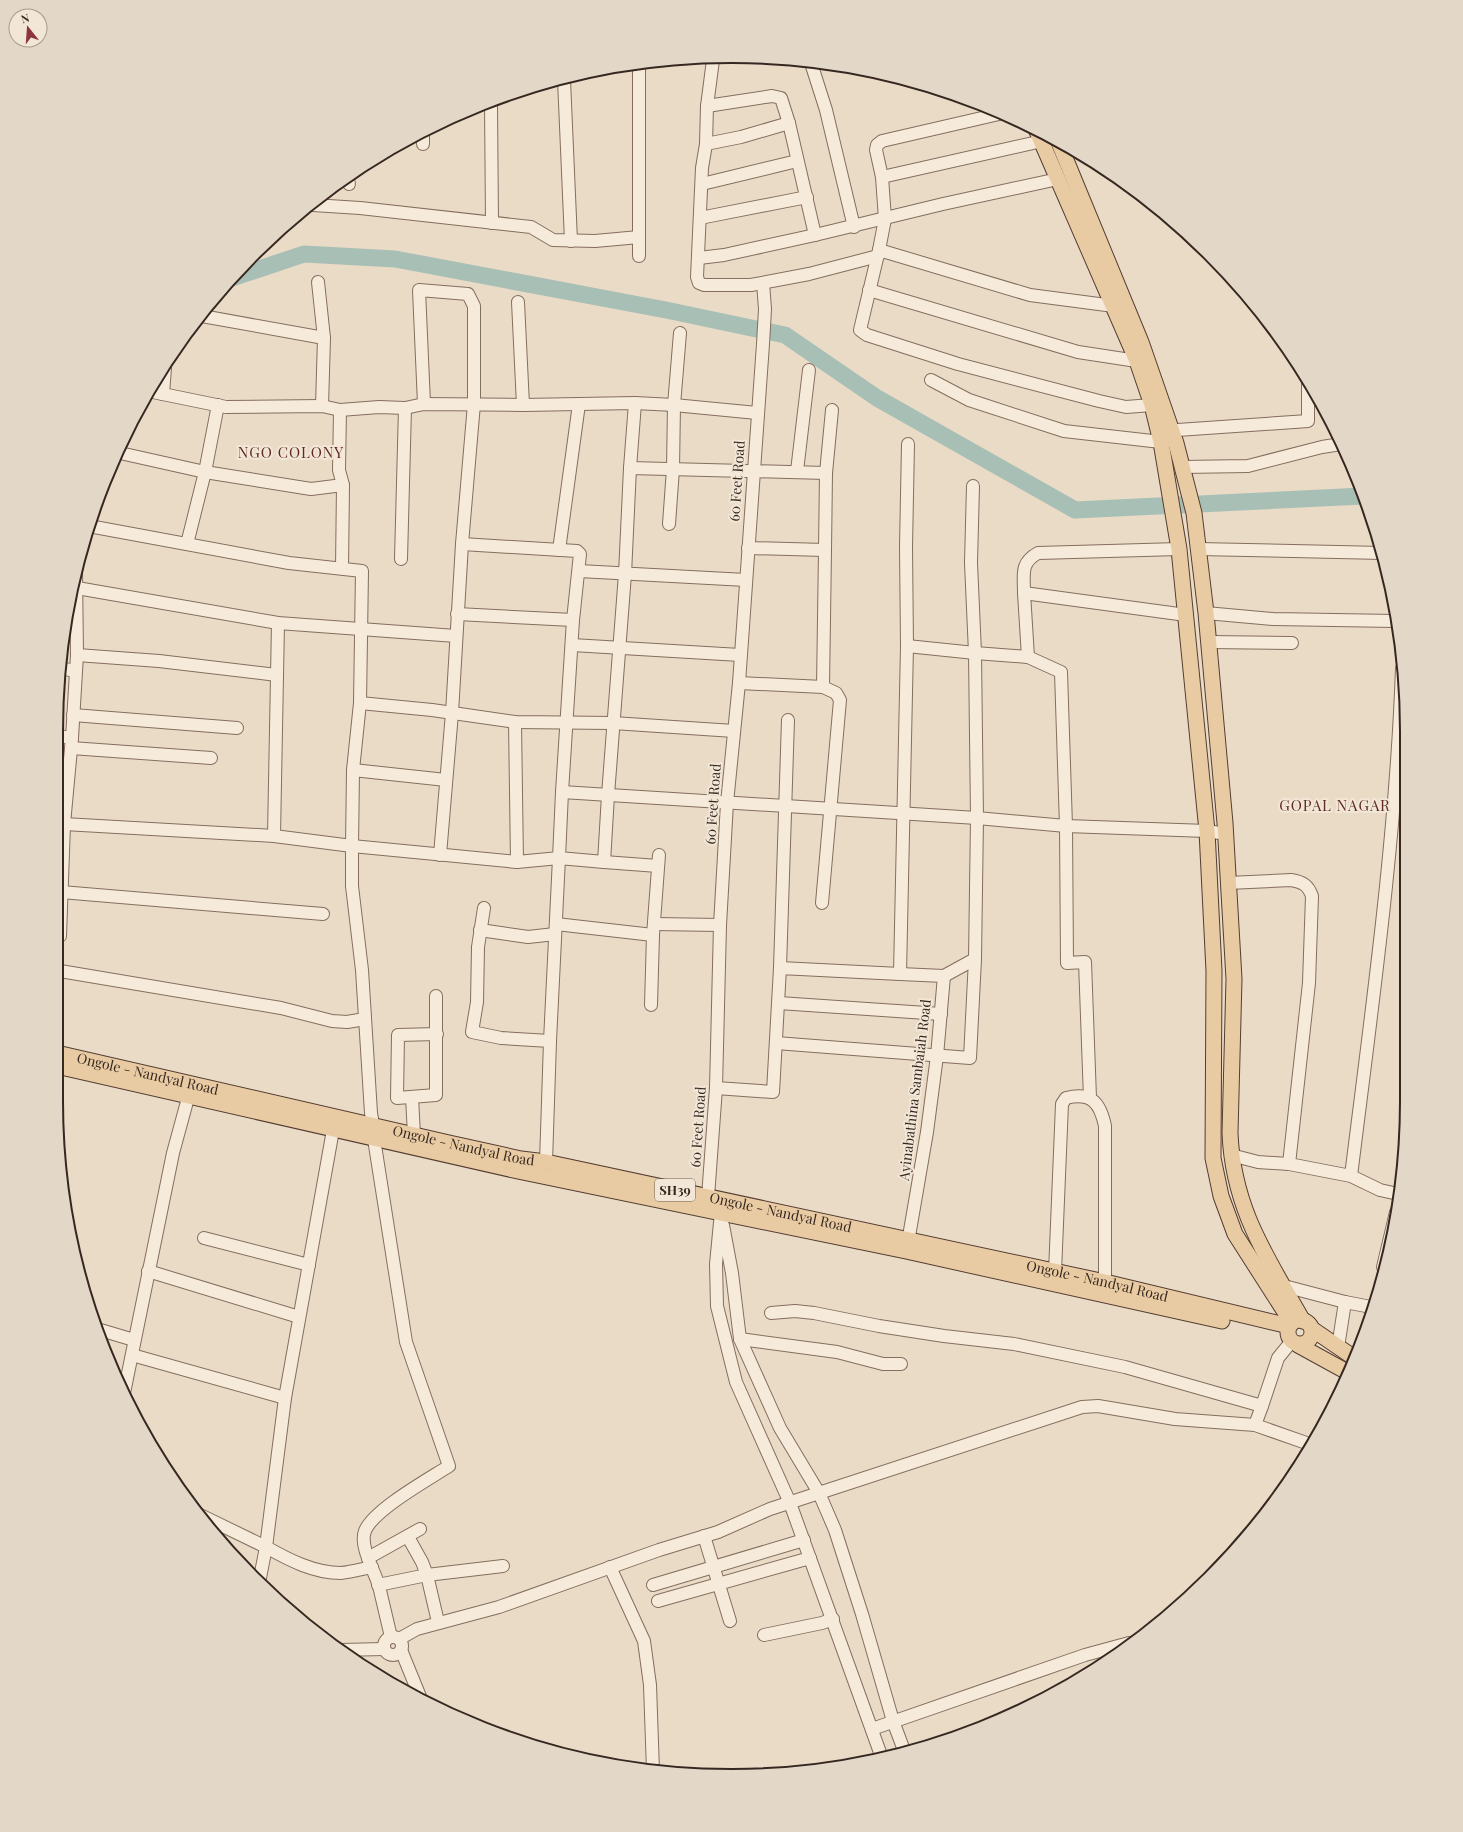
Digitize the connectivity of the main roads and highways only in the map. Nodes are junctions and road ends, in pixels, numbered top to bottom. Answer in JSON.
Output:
{"nodes":[{"id":1,"x":1041,"y":140,"type":"edge"},
{"id":2,"x":1062,"y":151,"type":"edge"},
{"id":3,"x":1164,"y":435,"type":"junction"},
{"id":4,"x":63,"y":1055,"type":"edge"},
{"id":5,"x":63,"y":1066,"type":"edge"},
{"id":6,"x":190,"y":1090,"type":"junction"},
{"id":7,"x":374,"y":1132,"type":"junction"},
{"id":8,"x":448,"y":1149,"type":"junction"},
{"id":9,"x":707,"y":1203,"type":"junction"},
{"id":10,"x":908,"y":1246,"type":"junction"},
{"id":11,"x":1296,"y":1331,"type":"junction"},
{"id":12,"x":1349,"y":1355,"type":"edge"},
{"id":13,"x":1344,"y":1368,"type":"edge"}],
"edges":[{"from":1,"to":3,"type":"main road"},
{"from":2,"to":3,"type":"main road"},
{"from":3,"to":11,"type":"main road"},
{"from":3,"to":11,"type":"main road"},
{"from":4,"to":6,"type":"main road","name":"Ongole - Nandyal Road","number":"SH39"},
{"from":5,"to":6,"type":"main road","name":"Ongole - Nandyal Road","number":"SH39"},
{"from":6,"to":7,"type":"main road","name":"Ongole - Nandyal Road","number":"SH39"},
{"from":6,"to":7,"type":"main road","name":"Ongole - Nandyal Road","number":"SH39"},
{"from":7,"to":8,"type":"main road","name":"Ongole - Nandyal Road","number":"SH39"},
{"from":7,"to":8,"type":"main road","name":"Ongole - Nandyal Road","number":"SH39"},
{"from":8,"to":9,"type":"main road","name":"Ongole - Nandyal Road","number":"SH39"},
{"from":8,"to":9,"type":"main road","name":"Ongole - Nandyal Road","number":"SH39"},
{"from":9,"to":10,"type":"main road","name":"Ongole - Nandyal Road","number":"SH39"},
{"from":10,"to":11,"type":"main road","name":"Ongole - Nandyal Road","number":"SH39"},
{"from":10,"to":11,"type":"main road","name":"Ongole - Nandyal Road","number":"SH39"},
{"from":11,"to":12,"type":"main road"},
{"from":11,"to":13,"type":"main road"}]}
